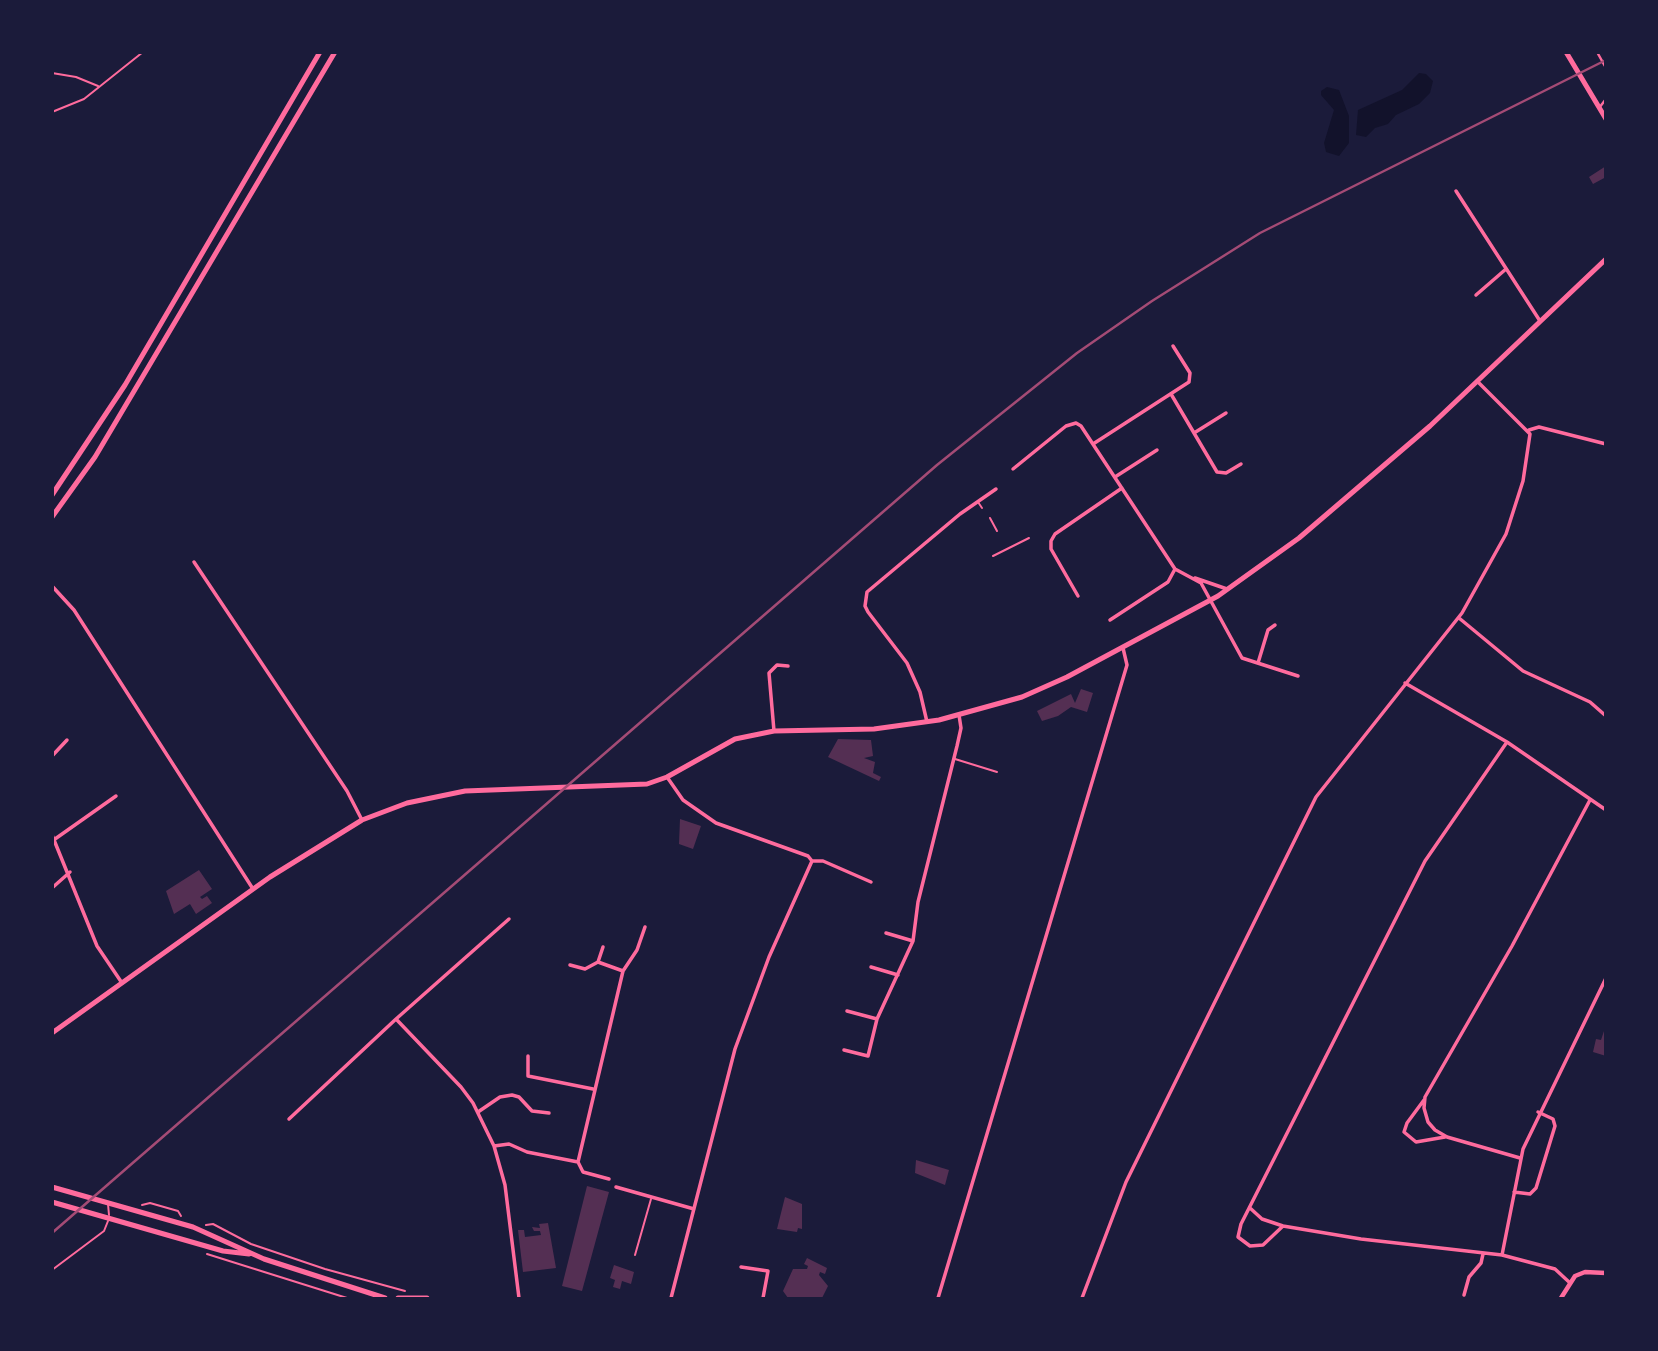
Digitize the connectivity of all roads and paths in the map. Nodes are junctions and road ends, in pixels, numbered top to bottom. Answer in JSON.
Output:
{"nodes":[{"id":1,"x":143,"y":52,"type":"edge"},
{"id":2,"x":320,"y":52,"type":"edge"},
{"id":3,"x":335,"y":52,"type":"edge"},
{"id":4,"x":1566,"y":52,"type":"edge"},
{"id":5,"x":1597,"y":52,"type":"edge"},
{"id":6,"x":1605,"y":68,"type":"edge"},
{"id":7,"x":52,"y":73,"type":"edge"},
{"id":8,"x":99,"y":86,"type":"junction"},
{"id":9,"x":1605,"y":99,"type":"edge"},
{"id":10,"x":1599,"y":108,"type":"junction"},
{"id":11,"x":52,"y":112,"type":"edge"},
{"id":12,"x":1605,"y":119,"type":"edge"},
{"id":13,"x":274,"y":128,"type":"junction"},
{"id":14,"x":286,"y":133,"type":"junction"},
{"id":15,"x":1456,"y":191,"type":"dead end"},
{"id":16,"x":221,"y":219,"type":"junction"},
{"id":17,"x":232,"y":226,"type":"junction"},
{"id":18,"x":1605,"y":259,"type":"edge"},
{"id":19,"x":1506,"y":270,"type":"junction"},
{"id":20,"x":1476,"y":295,"type":"dead end"},
{"id":21,"x":1540,"y":321,"type":"junction"},
{"id":22,"x":148,"y":346,"type":"junction"},
{"id":23,"x":1173,"y":346,"type":"dead end"},
{"id":24,"x":158,"y":351,"type":"junction"},
{"id":25,"x":1478,"y":382,"type":"junction"},
{"id":26,"x":1171,"y":394,"type":"junction"},
{"id":27,"x":1226,"y":413,"type":"dead end"},
{"id":28,"x":1529,"y":430,"type":"junction"},
{"id":29,"x":1194,"y":433,"type":"junction"},
{"id":30,"x":1093,"y":444,"type":"junction"},
{"id":31,"x":1605,"y":444,"type":"edge"},
{"id":32,"x":1157,"y":450,"type":"dead end"},
{"id":33,"x":1241,"y":464,"type":"dead end"},
{"id":34,"x":1013,"y":469,"type":"dead end"},
{"id":35,"x":69,"y":473,"type":"junction"},
{"id":36,"x":1115,"y":477,"type":"junction"},
{"id":37,"x":79,"y":481,"type":"junction"},
{"id":38,"x":1122,"y":488,"type":"junction"},
{"id":39,"x":996,"y":489,"type":"dead end"},
{"id":40,"x":52,"y":495,"type":"edge"},
{"id":41,"x":978,"y":501,"type":"junction"},
{"id":42,"x":982,"y":508,"type":"dead end"},
{"id":43,"x":52,"y":517,"type":"edge"},
{"id":44,"x":990,"y":518,"type":"dead end"},
{"id":45,"x":998,"y":531,"type":"dead end"},
{"id":46,"x":1029,"y":538,"type":"dead end"},
{"id":47,"x":1003,"y":543,"type":"dead end"},
{"id":48,"x":1007,"y":549,"type":"junction"},
{"id":49,"x":993,"y":556,"type":"dead end"},
{"id":50,"x":194,"y":562,"type":"dead end"},
{"id":51,"x":1175,"y":569,"type":"junction"},
{"id":52,"x":1193,"y":577,"type":"junction"},
{"id":53,"x":52,"y":586,"type":"edge"},
{"id":54,"x":1227,"y":589,"type":"junction"},
{"id":55,"x":1078,"y":596,"type":"dead end"},
{"id":56,"x":1210,"y":600,"type":"junction"},
{"id":57,"x":1459,"y":618,"type":"junction"},
{"id":58,"x":1110,"y":620,"type":"dead end"},
{"id":59,"x":1275,"y":625,"type":"dead end"},
{"id":60,"x":1123,"y":648,"type":"junction"},
{"id":61,"x":1258,"y":663,"type":"junction"},
{"id":62,"x":788,"y":666,"type":"dead end"},
{"id":63,"x":1298,"y":676,"type":"dead end"},
{"id":64,"x":1405,"y":683,"type":"junction"},
{"id":65,"x":959,"y":715,"type":"junction"},
{"id":66,"x":1605,"y":716,"type":"edge"},
{"id":67,"x":927,"y":722,"type":"junction"},
{"id":68,"x":775,"y":732,"type":"junction"},
{"id":69,"x":67,"y":740,"type":"dead end"},
{"id":70,"x":1507,"y":742,"type":"junction"},
{"id":71,"x":52,"y":756,"type":"edge"},
{"id":72,"x":954,"y":759,"type":"junction"},
{"id":73,"x":997,"y":772,"type":"dead end"},
{"id":74,"x":667,"y":777,"type":"junction"},
{"id":75,"x":116,"y":796,"type":"dead end"},
{"id":76,"x":1590,"y":800,"type":"junction"},
{"id":77,"x":1605,"y":810,"type":"edge"},
{"id":78,"x":362,"y":820,"type":"junction"},
{"id":79,"x":54,"y":837,"type":"edge"},
{"id":80,"x":812,"y":861,"type":"junction"},
{"id":81,"x":70,"y":873,"type":"junction"},
{"id":82,"x":871,"y":882,"type":"dead end"},
{"id":83,"x":52,"y":888,"type":"edge"},
{"id":84,"x":253,"y":888,"type":"junction"},
{"id":85,"x":509,"y":919,"type":"dead end"},
{"id":86,"x":645,"y":927,"type":"dead end"},
{"id":87,"x":886,"y":933,"type":"dead end"},
{"id":88,"x":913,"y":942,"type":"junction"},
{"id":89,"x":603,"y":947,"type":"dead end"},
{"id":90,"x":598,"y":962,"type":"junction"},
{"id":91,"x":570,"y":965,"type":"dead end"},
{"id":92,"x":871,"y":967,"type":"dead end"},
{"id":93,"x":623,"y":971,"type":"junction"},
{"id":94,"x":898,"y":975,"type":"junction"},
{"id":95,"x":1605,"y":978,"type":"edge"},
{"id":96,"x":122,"y":983,"type":"junction"},
{"id":97,"x":847,"y":1011,"type":"dead end"},
{"id":98,"x":396,"y":1019,"type":"junction"},
{"id":99,"x":877,"y":1019,"type":"junction"},
{"id":100,"x":52,"y":1033,"type":"edge"},
{"id":101,"x":844,"y":1050,"type":"dead end"},
{"id":102,"x":528,"y":1056,"type":"dead end"},
{"id":103,"x":593,"y":1089,"type":"junction"},
{"id":104,"x":1425,"y":1097,"type":"junction"},
{"id":105,"x":478,"y":1112,"type":"junction"},
{"id":106,"x":1538,"y":1112,"type":"junction"},
{"id":107,"x":549,"y":1113,"type":"dead end"},
{"id":108,"x":289,"y":1119,"type":"dead end"},
{"id":109,"x":1447,"y":1137,"type":"junction"},
{"id":110,"x":494,"y":1146,"type":"junction"},
{"id":111,"x":1520,"y":1158,"type":"junction"},
{"id":112,"x":578,"y":1162,"type":"junction"},
{"id":113,"x":609,"y":1179,"type":"dead end"},
{"id":114,"x":52,"y":1187,"type":"edge"},
{"id":115,"x":616,"y":1187,"type":"dead end"},
{"id":116,"x":1513,"y":1192,"type":"junction"},
{"id":117,"x":652,"y":1196,"type":"junction"},
{"id":118,"x":52,"y":1202,"type":"edge"},
{"id":119,"x":108,"y":1202,"type":"junction"},
{"id":120,"x":1251,"y":1208,"type":"junction"},
{"id":121,"x":694,"y":1209,"type":"junction"},
{"id":122,"x":108,"y":1219,"type":"junction"},
{"id":123,"x":1283,"y":1226,"type":"junction"},
{"id":124,"x":1483,"y":1253,"type":"junction"},
{"id":125,"x":252,"y":1254,"type":"junction"},
{"id":126,"x":635,"y":1255,"type":"dead end"},
{"id":127,"x":1502,"y":1255,"type":"junction"},
{"id":128,"x":301,"y":1262,"type":"dead end"},
{"id":129,"x":741,"y":1267,"type":"dead end"},
{"id":130,"x":262,"y":1269,"type":"dead end"},
{"id":131,"x":52,"y":1270,"type":"edge"},
{"id":132,"x":1605,"y":1273,"type":"edge"},
{"id":133,"x":1569,"y":1282,"type":"junction"},
{"id":134,"x":406,"y":1293,"type":"dead end"},
{"id":135,"x":1464,"y":1295,"type":"dead end"},
{"id":136,"x":347,"y":1298,"type":"edge"},
{"id":137,"x":385,"y":1298,"type":"edge"},
{"id":138,"x":398,"y":1298,"type":"edge"},
{"id":139,"x":427,"y":1298,"type":"edge"},
{"id":140,"x":519,"y":1298,"type":"edge"},
{"id":141,"x":671,"y":1298,"type":"edge"},
{"id":142,"x":763,"y":1298,"type":"edge"},
{"id":143,"x":938,"y":1298,"type":"edge"},
{"id":144,"x":1082,"y":1298,"type":"edge"},
{"id":145,"x":1561,"y":1298,"type":"edge"}],
"edges":[{"from":1,"to":8,"type":"lane"},
{"from":2,"to":13,"type":"main road"},
{"from":3,"to":14,"type":"main road"},
{"from":4,"to":10,"type":"main road"},
{"from":5,"to":6,"type":"street"},
{"from":7,"to":8,"type":"lane"},
{"from":8,"to":11,"type":"lane"},
{"from":9,"to":10,"type":"street"},
{"from":10,"to":12,"type":"main road"},
{"from":13,"to":14,"type":"main road"},
{"from":13,"to":16,"type":"main road"},
{"from":14,"to":17,"type":"main road"},
{"from":15,"to":19,"type":"street"},
{"from":16,"to":17,"type":"main road"},
{"from":16,"to":22,"type":"main road"},
{"from":17,"to":24,"type":"main road"},
{"from":18,"to":21,"type":"main road"},
{"from":19,"to":20,"type":"street"},
{"from":19,"to":21,"type":"street"},
{"from":21,"to":25,"type":"main road"},
{"from":22,"to":24,"type":"main road"},
{"from":22,"to":35,"type":"main road"},
{"from":23,"to":26,"type":"street"},
{"from":24,"to":37,"type":"main road"},
{"from":25,"to":28,"type":"street"},
{"from":25,"to":54,"type":"main road"},
{"from":26,"to":29,"type":"street"},
{"from":26,"to":30,"type":"street"},
{"from":27,"to":29,"type":"street"},
{"from":28,"to":31,"type":"street"},
{"from":28,"to":57,"type":"street"},
{"from":29,"to":33,"type":"street"},
{"from":30,"to":34,"type":"street"},
{"from":30,"to":36,"type":"street"},
{"from":32,"to":36,"type":"street"},
{"from":35,"to":37,"type":"main road"},
{"from":35,"to":40,"type":"main road"},
{"from":36,"to":38,"type":"street"},
{"from":37,"to":43,"type":"main road"},
{"from":38,"to":51,"type":"street"},
{"from":38,"to":55,"type":"street"},
{"from":39,"to":41,"type":"street"},
{"from":41,"to":42,"type":"lane"},
{"from":41,"to":67,"type":"street"},
{"from":44,"to":45,"type":"lane"},
{"from":46,"to":48,"type":"lane"},
{"from":47,"to":48,"type":"lane"},
{"from":48,"to":49,"type":"lane"},
{"from":50,"to":78,"type":"street"},
{"from":51,"to":52,"type":"street"},
{"from":51,"to":58,"type":"street"},
{"from":52,"to":54,"type":"street"},
{"from":52,"to":56,"type":"street"},
{"from":53,"to":84,"type":"street"},
{"from":54,"to":56,"type":"main road"},
{"from":56,"to":60,"type":"main road"},
{"from":56,"to":61,"type":"street"},
{"from":57,"to":64,"type":"street"},
{"from":57,"to":66,"type":"street"},
{"from":59,"to":61,"type":"street"},
{"from":60,"to":65,"type":"main road"},
{"from":60,"to":143,"type":"street"},
{"from":61,"to":63,"type":"street"},
{"from":62,"to":68,"type":"street"},
{"from":64,"to":70,"type":"street"},
{"from":64,"to":144,"type":"street"},
{"from":65,"to":67,"type":"main road"},
{"from":65,"to":72,"type":"street"},
{"from":67,"to":68,"type":"main road"},
{"from":68,"to":74,"type":"main road"},
{"from":69,"to":71,"type":"street"},
{"from":70,"to":76,"type":"street"},
{"from":70,"to":120,"type":"street"},
{"from":72,"to":73,"type":"lane"},
{"from":72,"to":88,"type":"street"},
{"from":74,"to":78,"type":"main road"},
{"from":74,"to":80,"type":"street"},
{"from":75,"to":79,"type":"street"},
{"from":76,"to":77,"type":"street"},
{"from":76,"to":104,"type":"street"},
{"from":78,"to":84,"type":"main road"},
{"from":79,"to":81,"type":"street"},
{"from":80,"to":82,"type":"street"},
{"from":80,"to":121,"type":"street"},
{"from":81,"to":83,"type":"street"},
{"from":81,"to":96,"type":"street"},
{"from":84,"to":96,"type":"main road"},
{"from":85,"to":98,"type":"street"},
{"from":86,"to":93,"type":"street"},
{"from":87,"to":88,"type":"street"},
{"from":88,"to":94,"type":"street"},
{"from":89,"to":90,"type":"street"},
{"from":90,"to":91,"type":"street"},
{"from":90,"to":93,"type":"street"},
{"from":92,"to":94,"type":"street"},
{"from":93,"to":103,"type":"street"},
{"from":94,"to":99,"type":"street"},
{"from":95,"to":106,"type":"street"},
{"from":96,"to":100,"type":"main road"},
{"from":97,"to":99,"type":"street"},
{"from":98,"to":105,"type":"street"},
{"from":98,"to":108,"type":"street"},
{"from":99,"to":101,"type":"street"},
{"from":102,"to":103,"type":"street"},
{"from":103,"to":112,"type":"street"},
{"from":104,"to":109,"type":"street"},
{"from":104,"to":109,"type":"street"},
{"from":105,"to":107,"type":"street"},
{"from":105,"to":110,"type":"street"},
{"from":106,"to":111,"type":"street"},
{"from":106,"to":116,"type":"street"},
{"from":109,"to":111,"type":"street"},
{"from":110,"to":112,"type":"street"},
{"from":110,"to":140,"type":"street"},
{"from":111,"to":116,"type":"street"},
{"from":112,"to":113,"type":"street"},
{"from":114,"to":119,"type":"main road"},
{"from":115,"to":117,"type":"street"},
{"from":116,"to":127,"type":"street"},
{"from":117,"to":121,"type":"street"},
{"from":117,"to":126,"type":"lane"},
{"from":118,"to":122,"type":"main road"},
{"from":119,"to":122,"type":"lane"},
{"from":119,"to":125,"type":"main road"},
{"from":120,"to":123,"type":"street"},
{"from":120,"to":123,"type":"street"},
{"from":121,"to":141,"type":"street"},
{"from":122,"to":125,"type":"main road"},
{"from":122,"to":131,"type":"lane"},
{"from":123,"to":124,"type":"street"},
{"from":124,"to":127,"type":"street"},
{"from":124,"to":135,"type":"street"},
{"from":125,"to":137,"type":"main road"},
{"from":127,"to":133,"type":"street"},
{"from":128,"to":134,"type":"path"},
{"from":129,"to":142,"type":"street"},
{"from":130,"to":136,"type":"path"},
{"from":132,"to":133,"type":"street"},
{"from":133,"to":145,"type":"street"},
{"from":138,"to":139,"type":"main road"}]}
